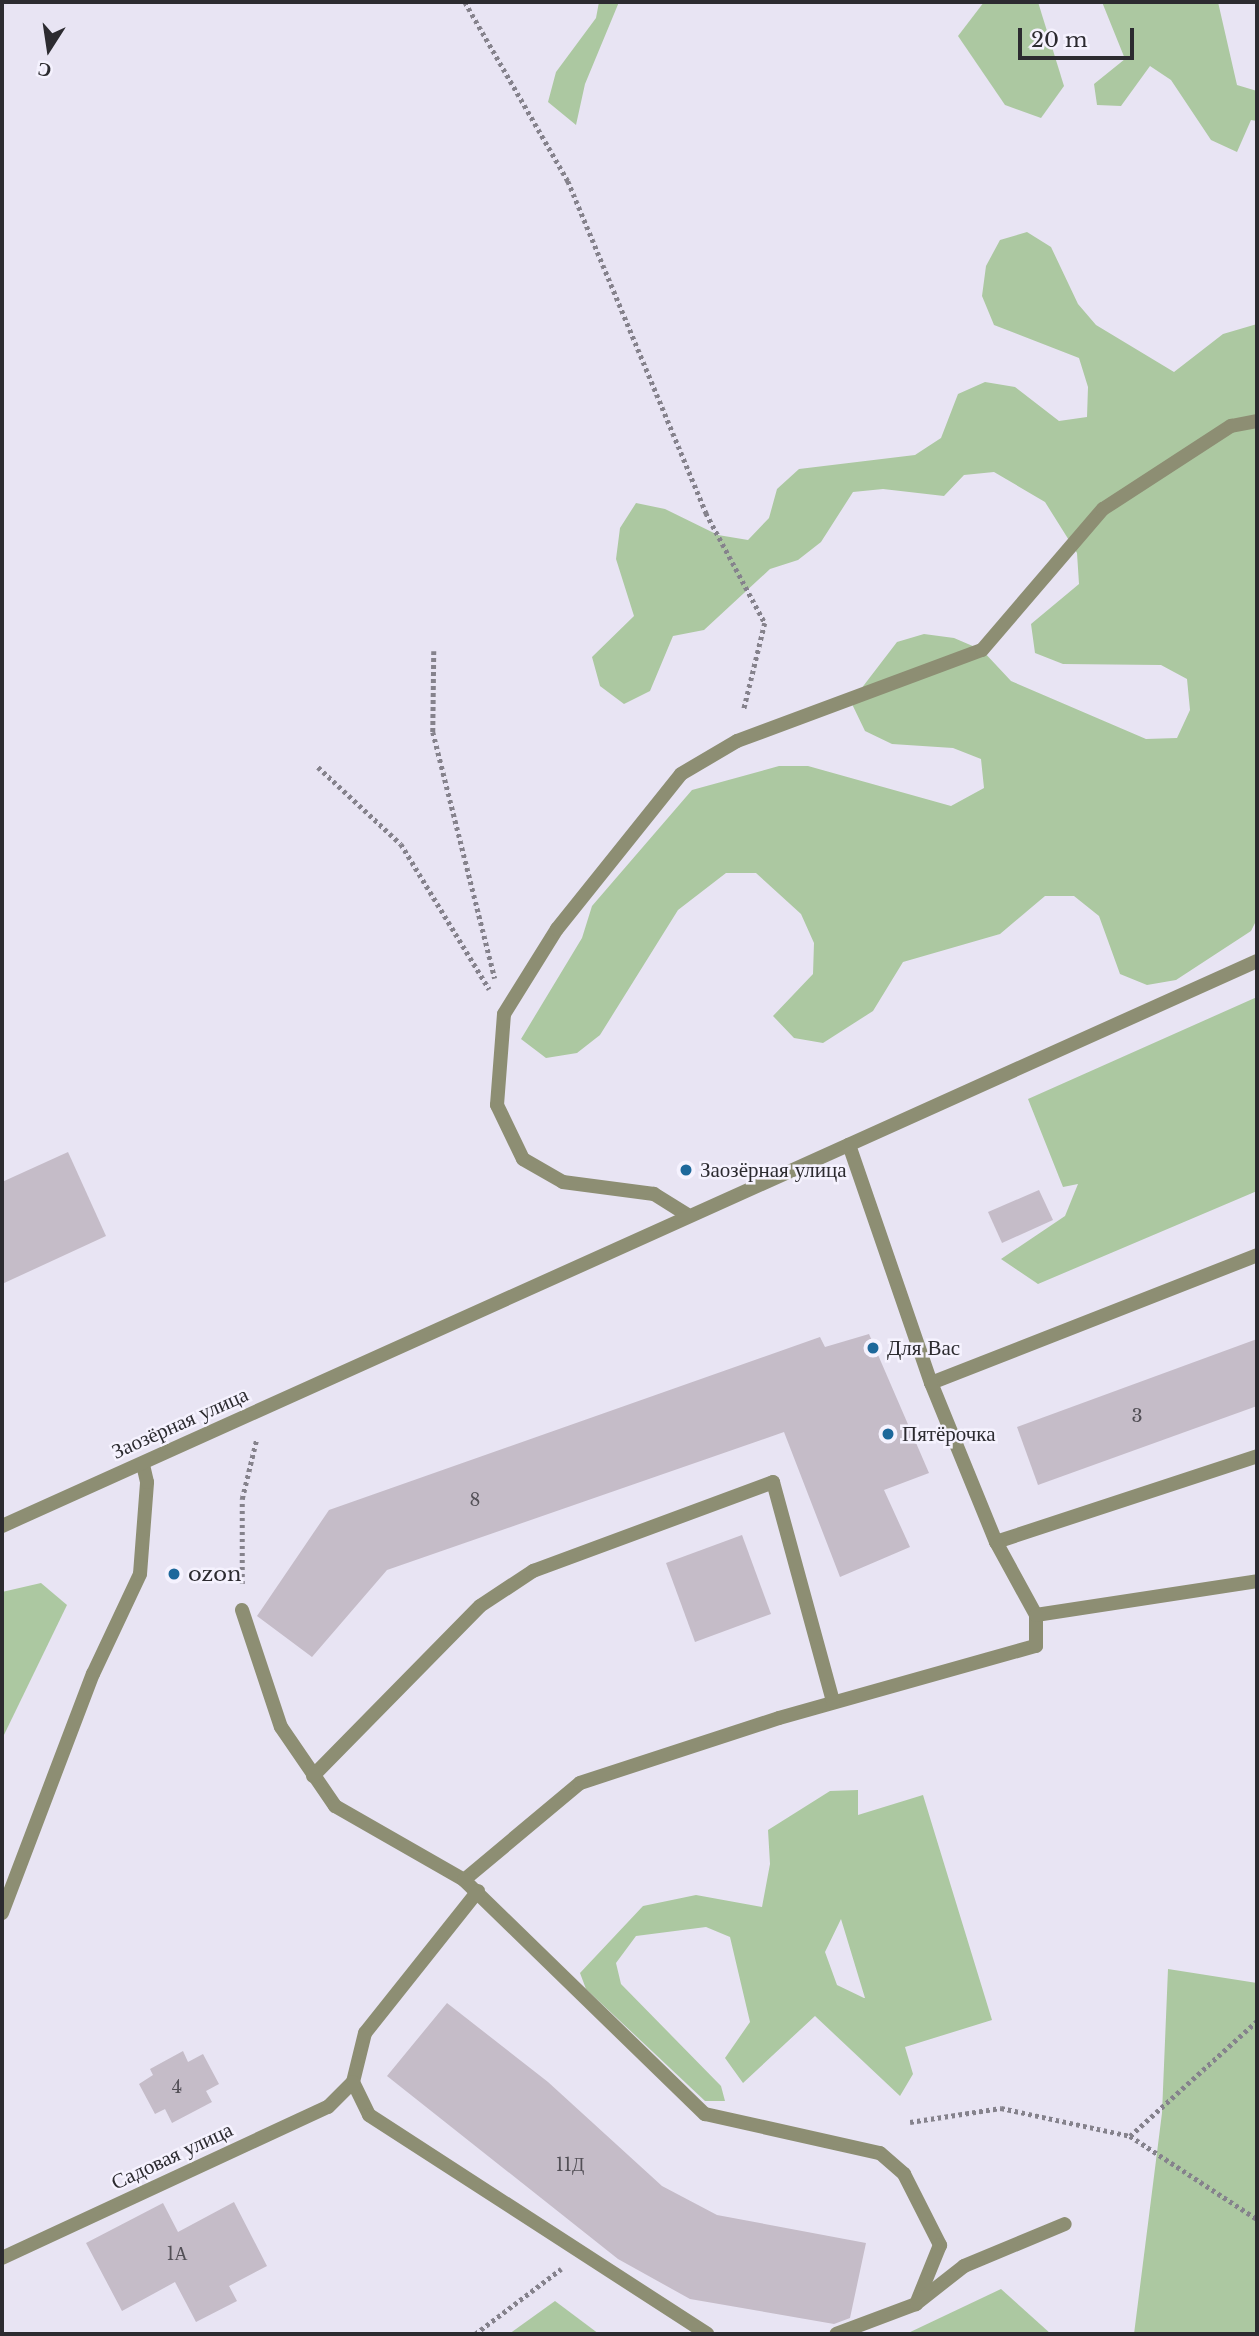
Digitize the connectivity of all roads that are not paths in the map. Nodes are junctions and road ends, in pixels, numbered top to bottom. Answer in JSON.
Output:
{"nodes":[{"id":1,"x":1257,"y":421,"type":"edge"},
{"id":2,"x":1257,"y":961,"type":"edge"},
{"id":3,"x":849,"y":1145,"type":"junction"},
{"id":4,"x":686,"y":1214,"type":"junction"},
{"id":5,"x":1257,"y":1255,"type":"edge"},
{"id":6,"x":931,"y":1383,"type":"junction"},
{"id":7,"x":1256,"y":1459,"type":"edge"},
{"id":8,"x":143,"y":1464,"type":"junction"},
{"id":9,"x":2,"y":1526,"type":"edge"},
{"id":10,"x":996,"y":1542,"type":"junction"},
{"id":11,"x":1257,"y":1581,"type":"edge"},
{"id":12,"x":242,"y":1609,"type":"road end"},
{"id":13,"x":1036,"y":1615,"type":"junction"},
{"id":14,"x":833,"y":1702,"type":"junction"},
{"id":15,"x":313,"y":1776,"type":"junction"},
{"id":16,"x":464,"y":1880,"type":"junction"},
{"id":17,"x":478,"y":1891,"type":"junction"},
{"id":18,"x":2,"y":1913,"type":"edge"},
{"id":19,"x":353,"y":2082,"type":"junction"},
{"id":20,"x":1065,"y":2224,"type":"dead end"},
{"id":21,"x":2,"y":2258,"type":"edge"},
{"id":22,"x":916,"y":2304,"type":"junction"},
{"id":23,"x":707,"y":2334,"type":"edge"},
{"id":24,"x":836,"y":2334,"type":"edge"}],
"edges":[{"from":1,"to":4,"type":"street"},
{"from":2,"to":3,"type":"street","name":"Заозёрная улица"},
{"from":3,"to":4,"type":"street","name":"Заозёрная улица"},
{"from":3,"to":6,"type":"street"},
{"from":4,"to":8,"type":"street","name":"Заозёрная улица"},
{"from":5,"to":6,"type":"street"},
{"from":6,"to":10,"type":"street"},
{"from":7,"to":10,"type":"street"},
{"from":8,"to":9,"type":"street","name":"Заозёрная улица"},
{"from":8,"to":18,"type":"street"},
{"from":10,"to":13,"type":"street"},
{"from":11,"to":13,"type":"street"},
{"from":12,"to":15,"type":"street"},
{"from":13,"to":14,"type":"street"},
{"from":14,"to":15,"type":"street"},
{"from":14,"to":16,"type":"street"},
{"from":15,"to":16,"type":"street"},
{"from":16,"to":17,"type":"street"},
{"from":17,"to":19,"type":"street"},
{"from":17,"to":22,"type":"street"},
{"from":19,"to":21,"type":"street","name":"Садовая улица"},
{"from":19,"to":23,"type":"street"},
{"from":20,"to":22,"type":"street"},
{"from":22,"to":24,"type":"street"}]}
